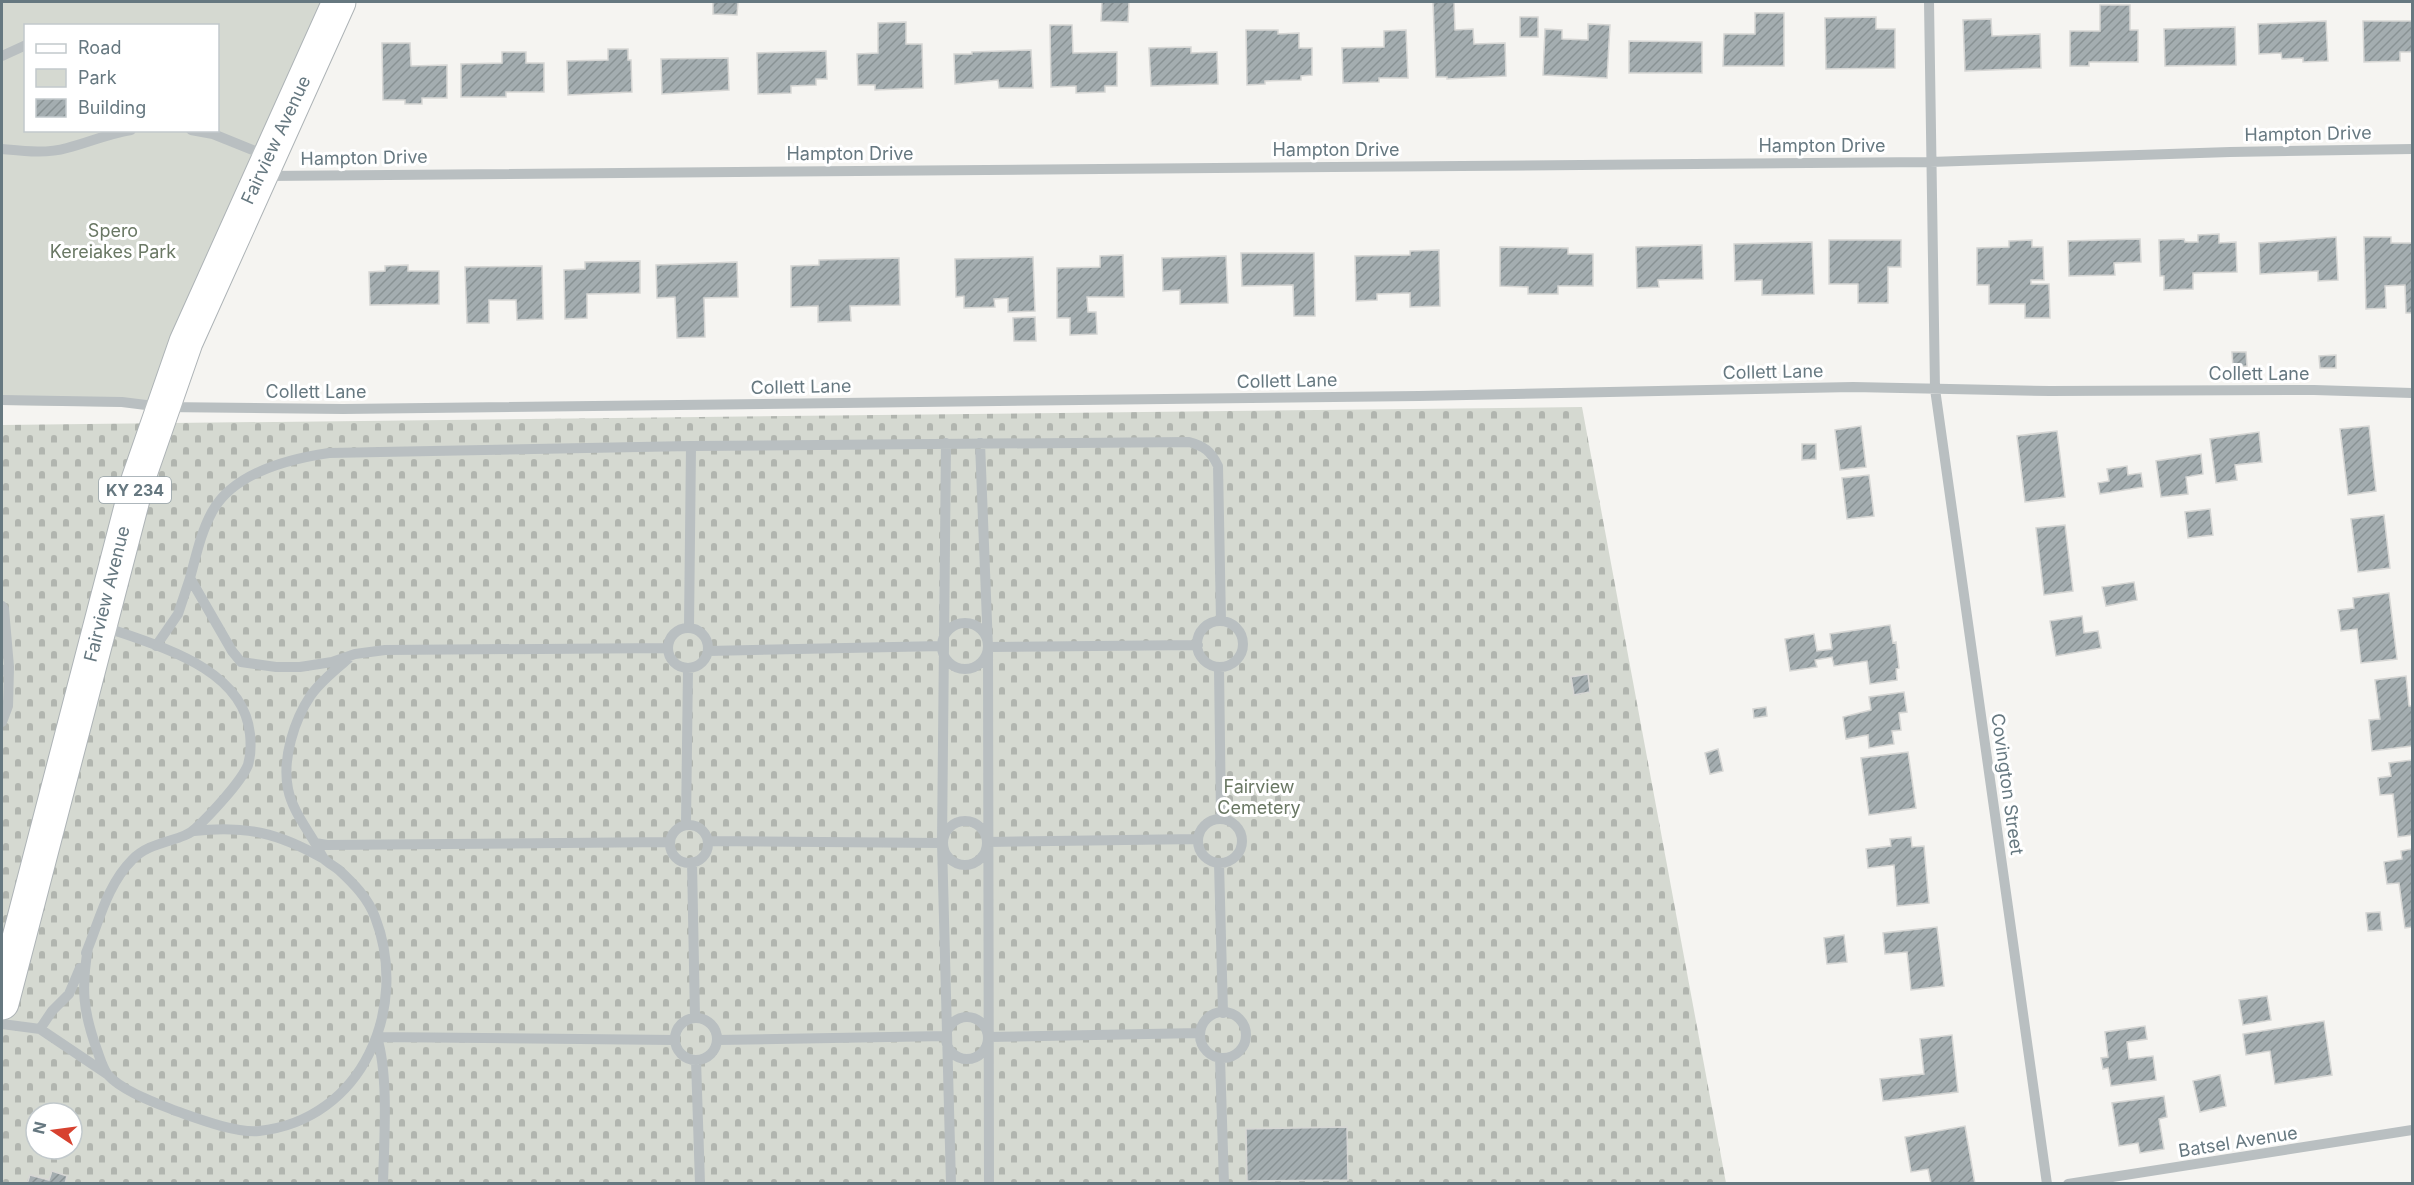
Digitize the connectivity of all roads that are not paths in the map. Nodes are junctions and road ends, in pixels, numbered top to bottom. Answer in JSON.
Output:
{"nodes":[{"id":1,"x":339,"y":2,"type":"edge"},
{"id":2,"x":1929,"y":2,"type":"edge"},
{"id":3,"x":24,"y":46,"type":"edge"},
{"id":4,"x":2,"y":56,"type":"edge"},
{"id":5,"x":113,"y":132,"type":"edge"},
{"id":6,"x":202,"y":132,"type":"edge"},
{"id":7,"x":2,"y":148,"type":"edge"},
{"id":8,"x":2412,"y":149,"type":"edge"},
{"id":9,"x":1930,"y":162,"type":"junction"},
{"id":10,"x":264,"y":166,"type":"junction"},
{"id":11,"x":1935,"y":389,"type":"junction"},
{"id":12,"x":2412,"y":393,"type":"edge"},
{"id":13,"x":2,"y":400,"type":"edge"},
{"id":14,"x":162,"y":407,"type":"junction"},
{"id":15,"x":946,"y":443,"type":"junction"},
{"id":16,"x":980,"y":443,"type":"junction"},
{"id":17,"x":692,"y":446,"type":"junction"},
{"id":18,"x":190,"y":579,"type":"junction"},
{"id":19,"x":2,"y":606,"type":"edge"},
{"id":20,"x":1221,"y":621,"type":"junction"},
{"id":21,"x":100,"y":625,"type":"junction"},
{"id":22,"x":689,"y":628,"type":"junction"},
{"id":23,"x":1198,"y":645,"type":"junction"},
{"id":24,"x":156,"y":646,"type":"junction"},
{"id":25,"x":942,"y":646,"type":"junction"},
{"id":26,"x":988,"y":646,"type":"junction"},
{"id":27,"x":668,"y":648,"type":"junction"},
{"id":28,"x":708,"y":651,"type":"junction"},
{"id":29,"x":355,"y":654,"type":"junction"},
{"id":30,"x":1219,"y":667,"type":"junction"},
{"id":31,"x":688,"y":668,"type":"junction"},
{"id":32,"x":5,"y":669,"type":"edge"},
{"id":33,"x":2,"y":722,"type":"edge"},
{"id":34,"x":1221,"y":818,"type":"junction"},
{"id":35,"x":686,"y":825,"type":"junction"},
{"id":36,"x":194,"y":831,"type":"junction"},
{"id":37,"x":1198,"y":839,"type":"junction"},
{"id":38,"x":708,"y":841,"type":"junction"},
{"id":39,"x":670,"y":842,"type":"junction"},
{"id":40,"x":987,"y":842,"type":"junction"},
{"id":41,"x":315,"y":843,"type":"junction"},
{"id":42,"x":942,"y":843,"type":"junction"},
{"id":43,"x":324,"y":859,"type":"junction"},
{"id":44,"x":692,"y":862,"type":"junction"},
{"id":45,"x":1219,"y":863,"type":"junction"},
{"id":46,"x":88,"y":948,"type":"junction"},
{"id":47,"x":2,"y":1003,"type":"edge"},
{"id":48,"x":1222,"y":1012,"type":"junction"},
{"id":49,"x":694,"y":1018,"type":"junction"},
{"id":50,"x":2,"y":1024,"type":"edge"},
{"id":51,"x":40,"y":1029,"type":"junction"},
{"id":52,"x":1200,"y":1033,"type":"junction"},
{"id":53,"x":946,"y":1036,"type":"junction"},
{"id":54,"x":377,"y":1037,"type":"junction"},
{"id":55,"x":988,"y":1037,"type":"junction"},
{"id":56,"x":675,"y":1040,"type":"junction"},
{"id":57,"x":717,"y":1040,"type":"junction"},
{"id":58,"x":1220,"y":1058,"type":"junction"},
{"id":59,"x":696,"y":1060,"type":"junction"},
{"id":60,"x":107,"y":1075,"type":"junction"},
{"id":61,"x":2412,"y":1131,"type":"edge"},
{"id":62,"x":383,"y":1184,"type":"edge"},
{"id":63,"x":700,"y":1184,"type":"edge"},
{"id":64,"x":951,"y":1184,"type":"edge"},
{"id":65,"x":989,"y":1184,"type":"edge"},
{"id":66,"x":1224,"y":1184,"type":"edge"},
{"id":67,"x":2046,"y":1184,"type":"edge"},
{"id":68,"x":2068,"y":1184,"type":"edge"}],
"edges":[{"from":1,"to":10,"type":"main road","name":"Fairview Avenue","number":"KY 234"},
{"from":2,"to":9,"type":"street","name":"Covington Street"},
{"from":3,"to":4,"type":"street"},
{"from":5,"to":7,"type":"street"},
{"from":6,"to":10,"type":"street"},
{"from":8,"to":9,"type":"street","name":"Hampton Drive"},
{"from":9,"to":10,"type":"street","name":"Hampton Drive"},
{"from":9,"to":11,"type":"street","name":"Covington Street"},
{"from":10,"to":14,"type":"main road","name":"Fairview Avenue","number":"KY 234"},
{"from":11,"to":12,"type":"street","name":"Collett Lane"},
{"from":11,"to":14,"type":"street","name":"Collett Lane"},
{"from":11,"to":67,"type":"street","name":"Covington Street"},
{"from":13,"to":14,"type":"street","name":"Collett Lane"},
{"from":14,"to":21,"type":"main road","name":"Fairview Avenue","number":"KY 234"},
{"from":15,"to":16,"type":"street"},
{"from":15,"to":17,"type":"street"},
{"from":15,"to":25,"type":"street"},
{"from":16,"to":20,"type":"street"},
{"from":16,"to":26,"type":"street"},
{"from":17,"to":18,"type":"street"},
{"from":17,"to":22,"type":"street"},
{"from":18,"to":24,"type":"street"},
{"from":18,"to":29,"type":"street"},
{"from":19,"to":32,"type":"street"},
{"from":20,"to":23,"type":"street"},
{"from":20,"to":30,"type":"street"},
{"from":21,"to":24,"type":"street"},
{"from":21,"to":47,"type":"main road","name":"Fairview Avenue","number":"KY 234"},
{"from":22,"to":27,"type":"street"},
{"from":22,"to":28,"type":"street"},
{"from":23,"to":26,"type":"street"},
{"from":23,"to":30,"type":"street"},
{"from":24,"to":36,"type":"street"},
{"from":25,"to":26,"type":"street"},
{"from":25,"to":26,"type":"street"},
{"from":25,"to":28,"type":"street"},
{"from":25,"to":42,"type":"street"},
{"from":26,"to":40,"type":"street"},
{"from":27,"to":29,"type":"street"},
{"from":27,"to":31,"type":"street"},
{"from":28,"to":31,"type":"street"},
{"from":29,"to":41,"type":"street"},
{"from":30,"to":34,"type":"street"},
{"from":31,"to":35,"type":"street"},
{"from":32,"to":33,"type":"street"},
{"from":34,"to":37,"type":"street"},
{"from":34,"to":45,"type":"street"},
{"from":35,"to":38,"type":"street"},
{"from":35,"to":39,"type":"street"},
{"from":36,"to":43,"type":"street"},
{"from":36,"to":46,"type":"street"},
{"from":37,"to":40,"type":"street"},
{"from":37,"to":45,"type":"street"},
{"from":38,"to":42,"type":"street"},
{"from":38,"to":44,"type":"street"},
{"from":39,"to":41,"type":"street"},
{"from":39,"to":44,"type":"street"},
{"from":40,"to":42,"type":"street"},
{"from":40,"to":42,"type":"street"},
{"from":40,"to":55,"type":"street"},
{"from":41,"to":43,"type":"street"},
{"from":42,"to":53,"type":"street"},
{"from":43,"to":54,"type":"street"},
{"from":44,"to":49,"type":"street"},
{"from":45,"to":48,"type":"street"},
{"from":46,"to":51,"type":"street"},
{"from":46,"to":60,"type":"street"},
{"from":48,"to":52,"type":"street"},
{"from":48,"to":58,"type":"street"},
{"from":49,"to":56,"type":"street"},
{"from":49,"to":57,"type":"street"},
{"from":50,"to":51,"type":"street"},
{"from":51,"to":60,"type":"street"},
{"from":52,"to":55,"type":"street"},
{"from":52,"to":58,"type":"street"},
{"from":53,"to":55,"type":"street"},
{"from":53,"to":55,"type":"street"},
{"from":53,"to":57,"type":"street"},
{"from":53,"to":64,"type":"street"},
{"from":54,"to":56,"type":"street"},
{"from":54,"to":60,"type":"street"},
{"from":54,"to":62,"type":"street"},
{"from":55,"to":65,"type":"street"},
{"from":56,"to":59,"type":"street"},
{"from":57,"to":59,"type":"street"},
{"from":58,"to":66,"type":"street"},
{"from":59,"to":63,"type":"street"},
{"from":61,"to":68,"type":"street","name":"Batsel Avenue"}]}
